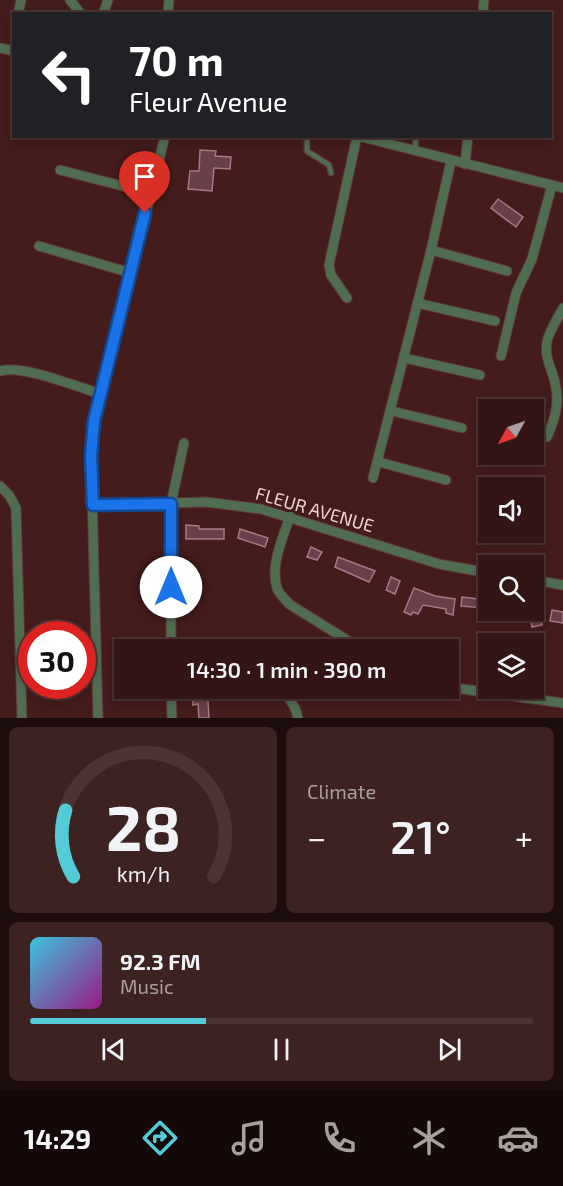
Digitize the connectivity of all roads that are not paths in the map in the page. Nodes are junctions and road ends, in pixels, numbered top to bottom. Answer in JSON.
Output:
{"nodes":[{"id":1,"x":70,"y":0,"type":"edge"},
{"id":2,"x":79,"y":12,"type":"edge"},
{"id":3,"x":163,"y":138,"type":"edge"},
{"id":4,"x":307,"y":138,"type":"edge"},
{"id":5,"x":359,"y":138,"type":"edge"},
{"id":6,"x":363,"y":138,"type":"edge"},
{"id":7,"x":397,"y":138,"type":"edge"},
{"id":8,"x":416,"y":138,"type":"edge"},
{"id":9,"x":468,"y":138,"type":"edge"},
{"id":10,"x":396,"y":147,"type":"junction"},
{"id":11,"x":415,"y":151,"type":"junction"},
{"id":12,"x":451,"y":161,"type":"junction"},
{"id":13,"x":465,"y":164,"type":"junction"},
{"id":14,"x":60,"y":170,"type":"dead end"},
{"id":15,"x":331,"y":173,"type":"dead end"},
{"id":16,"x":552,"y":185,"type":"junction"},
{"id":17,"x":563,"y":188,"type":"edge"},
{"id":18,"x":150,"y":193,"type":"junction"},
{"id":19,"x":39,"y":246,"type":"dead end"},
{"id":20,"x":431,"y":250,"type":"junction"},
{"id":21,"x":507,"y":271,"type":"dead end"},
{"id":22,"x":131,"y":273,"type":"junction"},
{"id":23,"x":347,"y":298,"type":"dead end"},
{"id":24,"x":417,"y":303,"type":"junction"},
{"id":25,"x":563,"y":308,"type":"edge"},
{"id":26,"x":495,"y":321,"type":"dead end"},
{"id":27,"x":501,"y":356,"type":"dead end"},
{"id":28,"x":404,"y":358,"type":"junction"},
{"id":29,"x":0,"y":371,"type":"edge"},
{"id":30,"x":480,"y":375,"type":"dead end"},
{"id":31,"x":101,"y":394,"type":"junction"},
{"id":32,"x":392,"y":411,"type":"junction"},
{"id":33,"x":462,"y":428,"type":"dead end"},
{"id":34,"x":547,"y":437,"type":"dead end"},
{"id":35,"x":184,"y":443,"type":"dead end"},
{"id":36,"x":379,"y":462,"type":"junction"},
{"id":37,"x":373,"y":478,"type":"dead end"},
{"id":38,"x":446,"y":480,"type":"dead end"},
{"id":39,"x":0,"y":486,"type":"edge"},
{"id":40,"x":171,"y":504,"type":"junction"},
{"id":41,"x":93,"y":505,"type":"junction"},
{"id":42,"x":290,"y":516,"type":"junction"},
{"id":43,"x":478,"y":571,"type":"edge"},
{"id":44,"x":544,"y":582,"type":"edge"},
{"id":45,"x":563,"y":585,"type":"edge"},
{"id":46,"x":171,"y":639,"type":"edge"},
{"id":47,"x":345,"y":639,"type":"edge"},
{"id":48,"x":459,"y":689,"type":"edge"},
{"id":49,"x":171,"y":699,"type":"edge"},
{"id":50,"x":290,"y":699,"type":"edge"},
{"id":51,"x":563,"y":703,"type":"edge"},
{"id":52,"x":22,"y":718,"type":"edge"},
{"id":53,"x":98,"y":718,"type":"edge"},
{"id":54,"x":172,"y":718,"type":"edge"},
{"id":55,"x":298,"y":718,"type":"edge"}],
"edges":[{"from":1,"to":2,"type":"street"},
{"from":3,"to":18,"type":"street"},
{"from":4,"to":15,"type":"lane"},
{"from":5,"to":23,"type":"street"},
{"from":6,"to":10,"type":"street"},
{"from":7,"to":10,"type":"lane"},
{"from":8,"to":11,"type":"lane"},
{"from":9,"to":13,"type":"street"},
{"from":10,"to":11,"type":"street"},
{"from":11,"to":12,"type":"street"},
{"from":12,"to":13,"type":"street"},
{"from":12,"to":20,"type":"street"},
{"from":13,"to":16,"type":"street"},
{"from":14,"to":18,"type":"street"},
{"from":16,"to":17,"type":"street"},
{"from":16,"to":27,"type":"street"},
{"from":18,"to":22,"type":"street"},
{"from":19,"to":22,"type":"street"},
{"from":20,"to":21,"type":"street"},
{"from":20,"to":24,"type":"street"},
{"from":22,"to":31,"type":"street"},
{"from":24,"to":26,"type":"street"},
{"from":24,"to":28,"type":"street"},
{"from":25,"to":34,"type":"street"},
{"from":28,"to":30,"type":"street"},
{"from":28,"to":32,"type":"street"},
{"from":29,"to":31,"type":"street"},
{"from":31,"to":41,"type":"street"},
{"from":32,"to":33,"type":"street"},
{"from":32,"to":36,"type":"street"},
{"from":35,"to":40,"type":"street"},
{"from":36,"to":37,"type":"street"},
{"from":36,"to":38,"type":"street"},
{"from":39,"to":52,"type":"street"},
{"from":40,"to":41,"type":"street","name":"FLEUR AVENUE"},
{"from":40,"to":42,"type":"street","name":"FLEUR AVENUE"},
{"from":40,"to":46,"type":"street"},
{"from":41,"to":53,"type":"street"},
{"from":42,"to":43,"type":"street","name":"FLEUR AVENUE"},
{"from":42,"to":47,"type":"street"},
{"from":44,"to":45,"type":"street"},
{"from":48,"to":51,"type":"street"},
{"from":49,"to":54,"type":"street"},
{"from":50,"to":55,"type":"street"}]}
